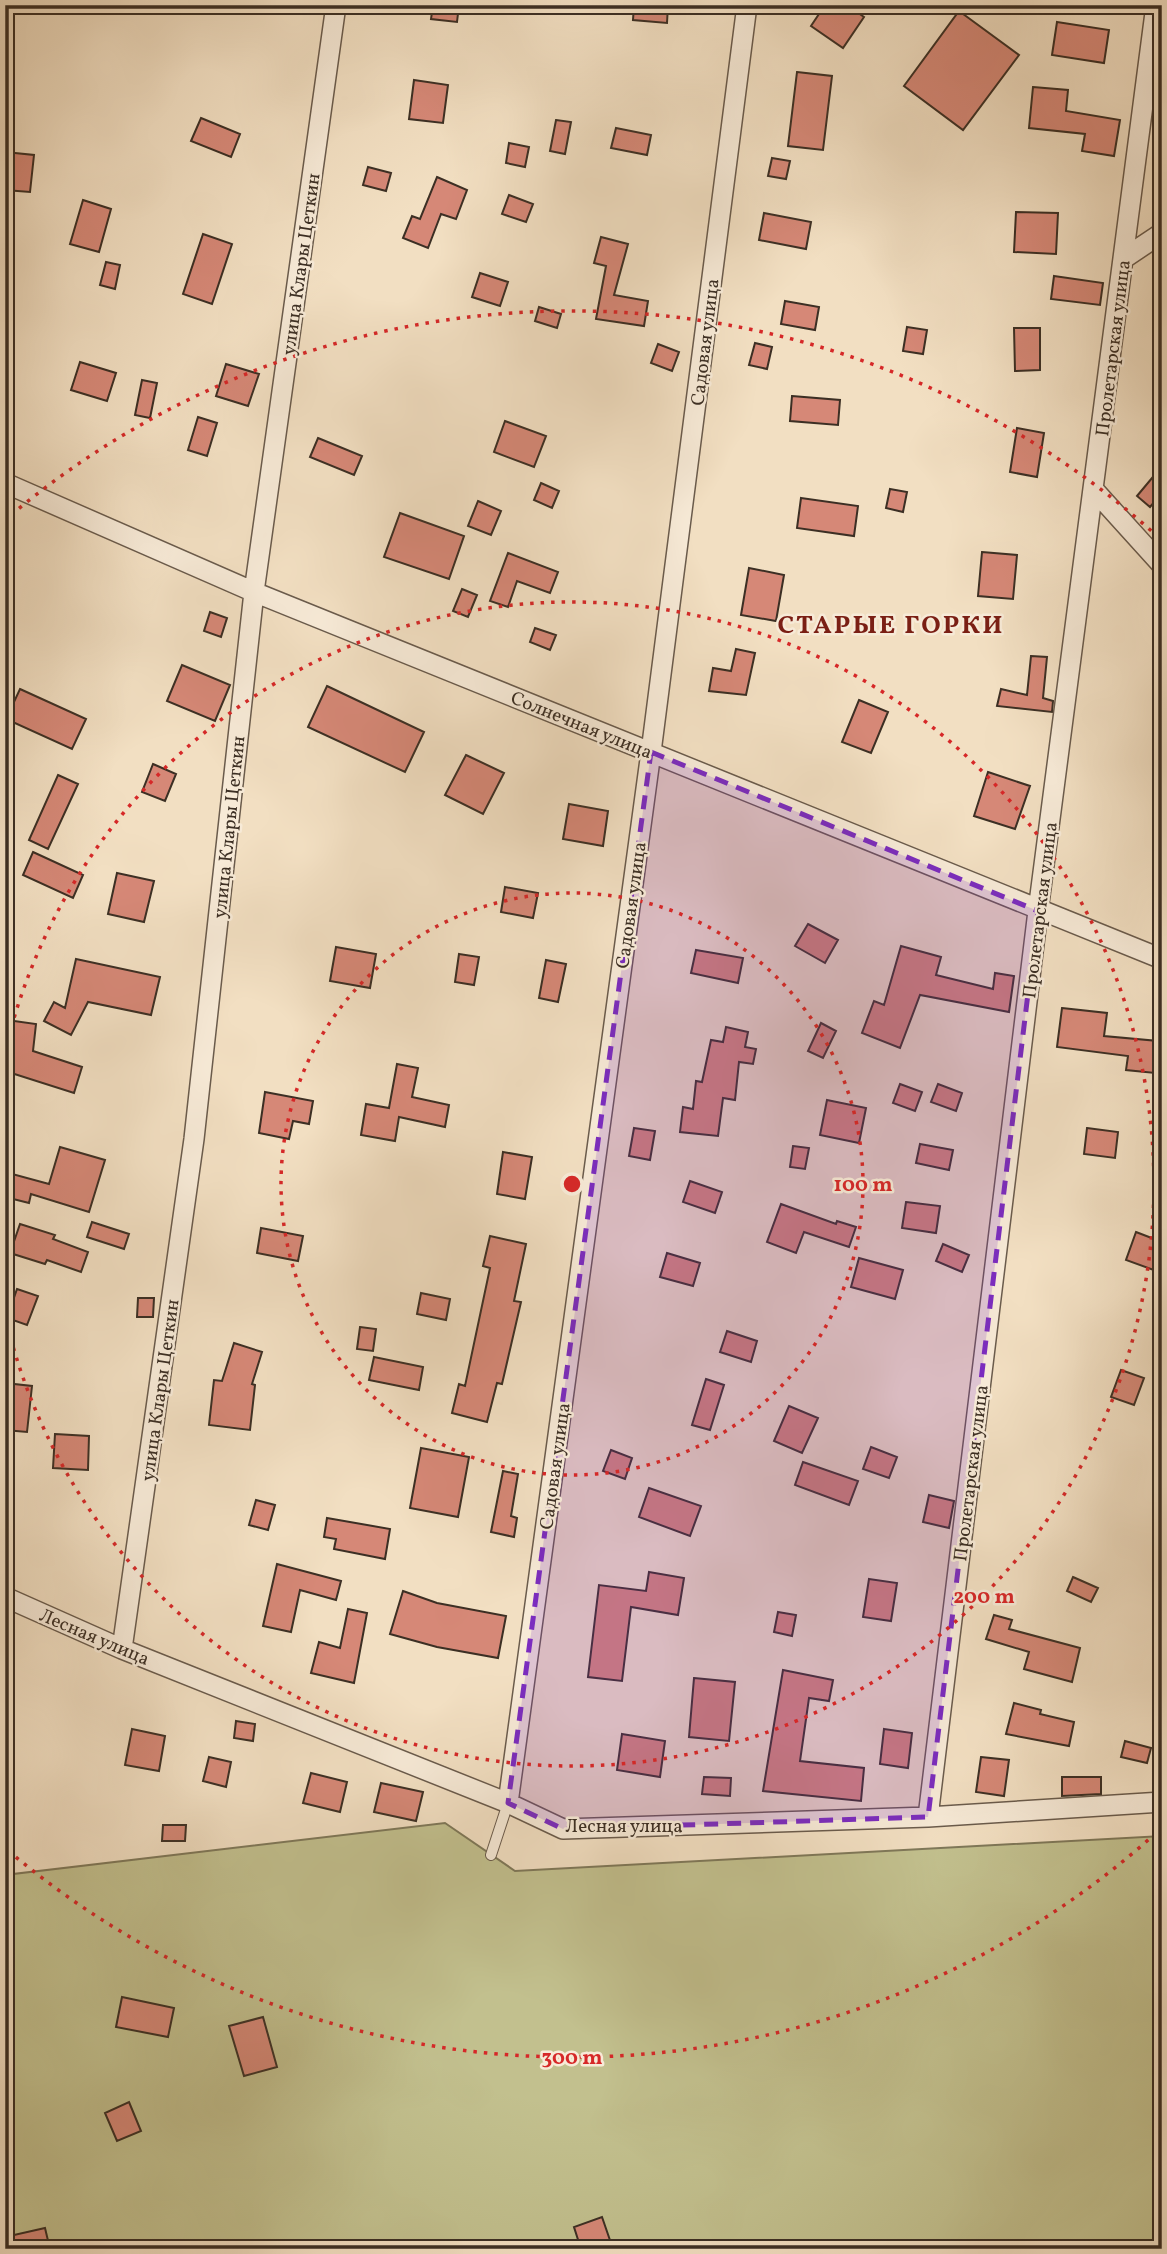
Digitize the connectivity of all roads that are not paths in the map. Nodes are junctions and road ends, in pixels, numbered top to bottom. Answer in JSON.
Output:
{"nodes":[{"id":1,"x":336,"y":5,"type":"edge"},
{"id":2,"x":747,"y":5,"type":"edge"},
{"id":3,"x":1156,"y":5,"type":"edge"},
{"id":4,"x":1162,"y":233,"type":"edge"},
{"id":5,"x":1123,"y":259,"type":"junction"},
{"id":6,"x":5,"y":483,"type":"edge"},
{"id":7,"x":1094,"y":490,"type":"junction"},
{"id":8,"x":1162,"y":565,"type":"edge"},
{"id":9,"x":254,"y":592,"type":"junction"},
{"id":10,"x":651,"y":752,"type":"junction"},
{"id":11,"x":1038,"y":911,"type":"junction"},
{"id":12,"x":1162,"y":959,"type":"edge"},
{"id":13,"x":5,"y":1597,"type":"edge"},
{"id":14,"x":122,"y":1649,"type":"junction"},
{"id":15,"x":1162,"y":1802,"type":"edge"},
{"id":16,"x":508,"y":1803,"type":"junction"},
{"id":17,"x":928,"y":1817,"type":"junction"},
{"id":18,"x":492,"y":1855,"type":"dead end"}],
"edges":[{"from":1,"to":9,"type":"street","name":"улица Клары Цеткин"},
{"from":2,"to":10,"type":"street","name":"Садовая улица"},
{"from":3,"to":5,"type":"street","name":"Пролетарская улица"},
{"from":4,"to":5,"type":"street"},
{"from":5,"to":7,"type":"street","name":"Пролетарская улица"},
{"from":6,"to":9,"type":"street","name":"Солнечная улица"},
{"from":7,"to":8,"type":"street"},
{"from":7,"to":11,"type":"street","name":"Пролетарская улица"},
{"from":9,"to":10,"type":"street","name":"Солнечная улица"},
{"from":9,"to":14,"type":"street","name":"улица Клары Цеткин"},
{"from":10,"to":11,"type":"street","name":"Солнечная улица"},
{"from":10,"to":16,"type":"street","name":"Садовая улица"},
{"from":11,"to":12,"type":"street","name":"Солнечная улица"},
{"from":11,"to":17,"type":"street","name":"Пролетарская улица"},
{"from":13,"to":14,"type":"street","name":"Лесная улица"},
{"from":14,"to":16,"type":"street","name":"Лесная улица"},
{"from":15,"to":17,"type":"street","name":"Лесная улица"},
{"from":16,"to":17,"type":"street","name":"Лесная улица"},
{"from":16,"to":18,"type":"lane"}]}
